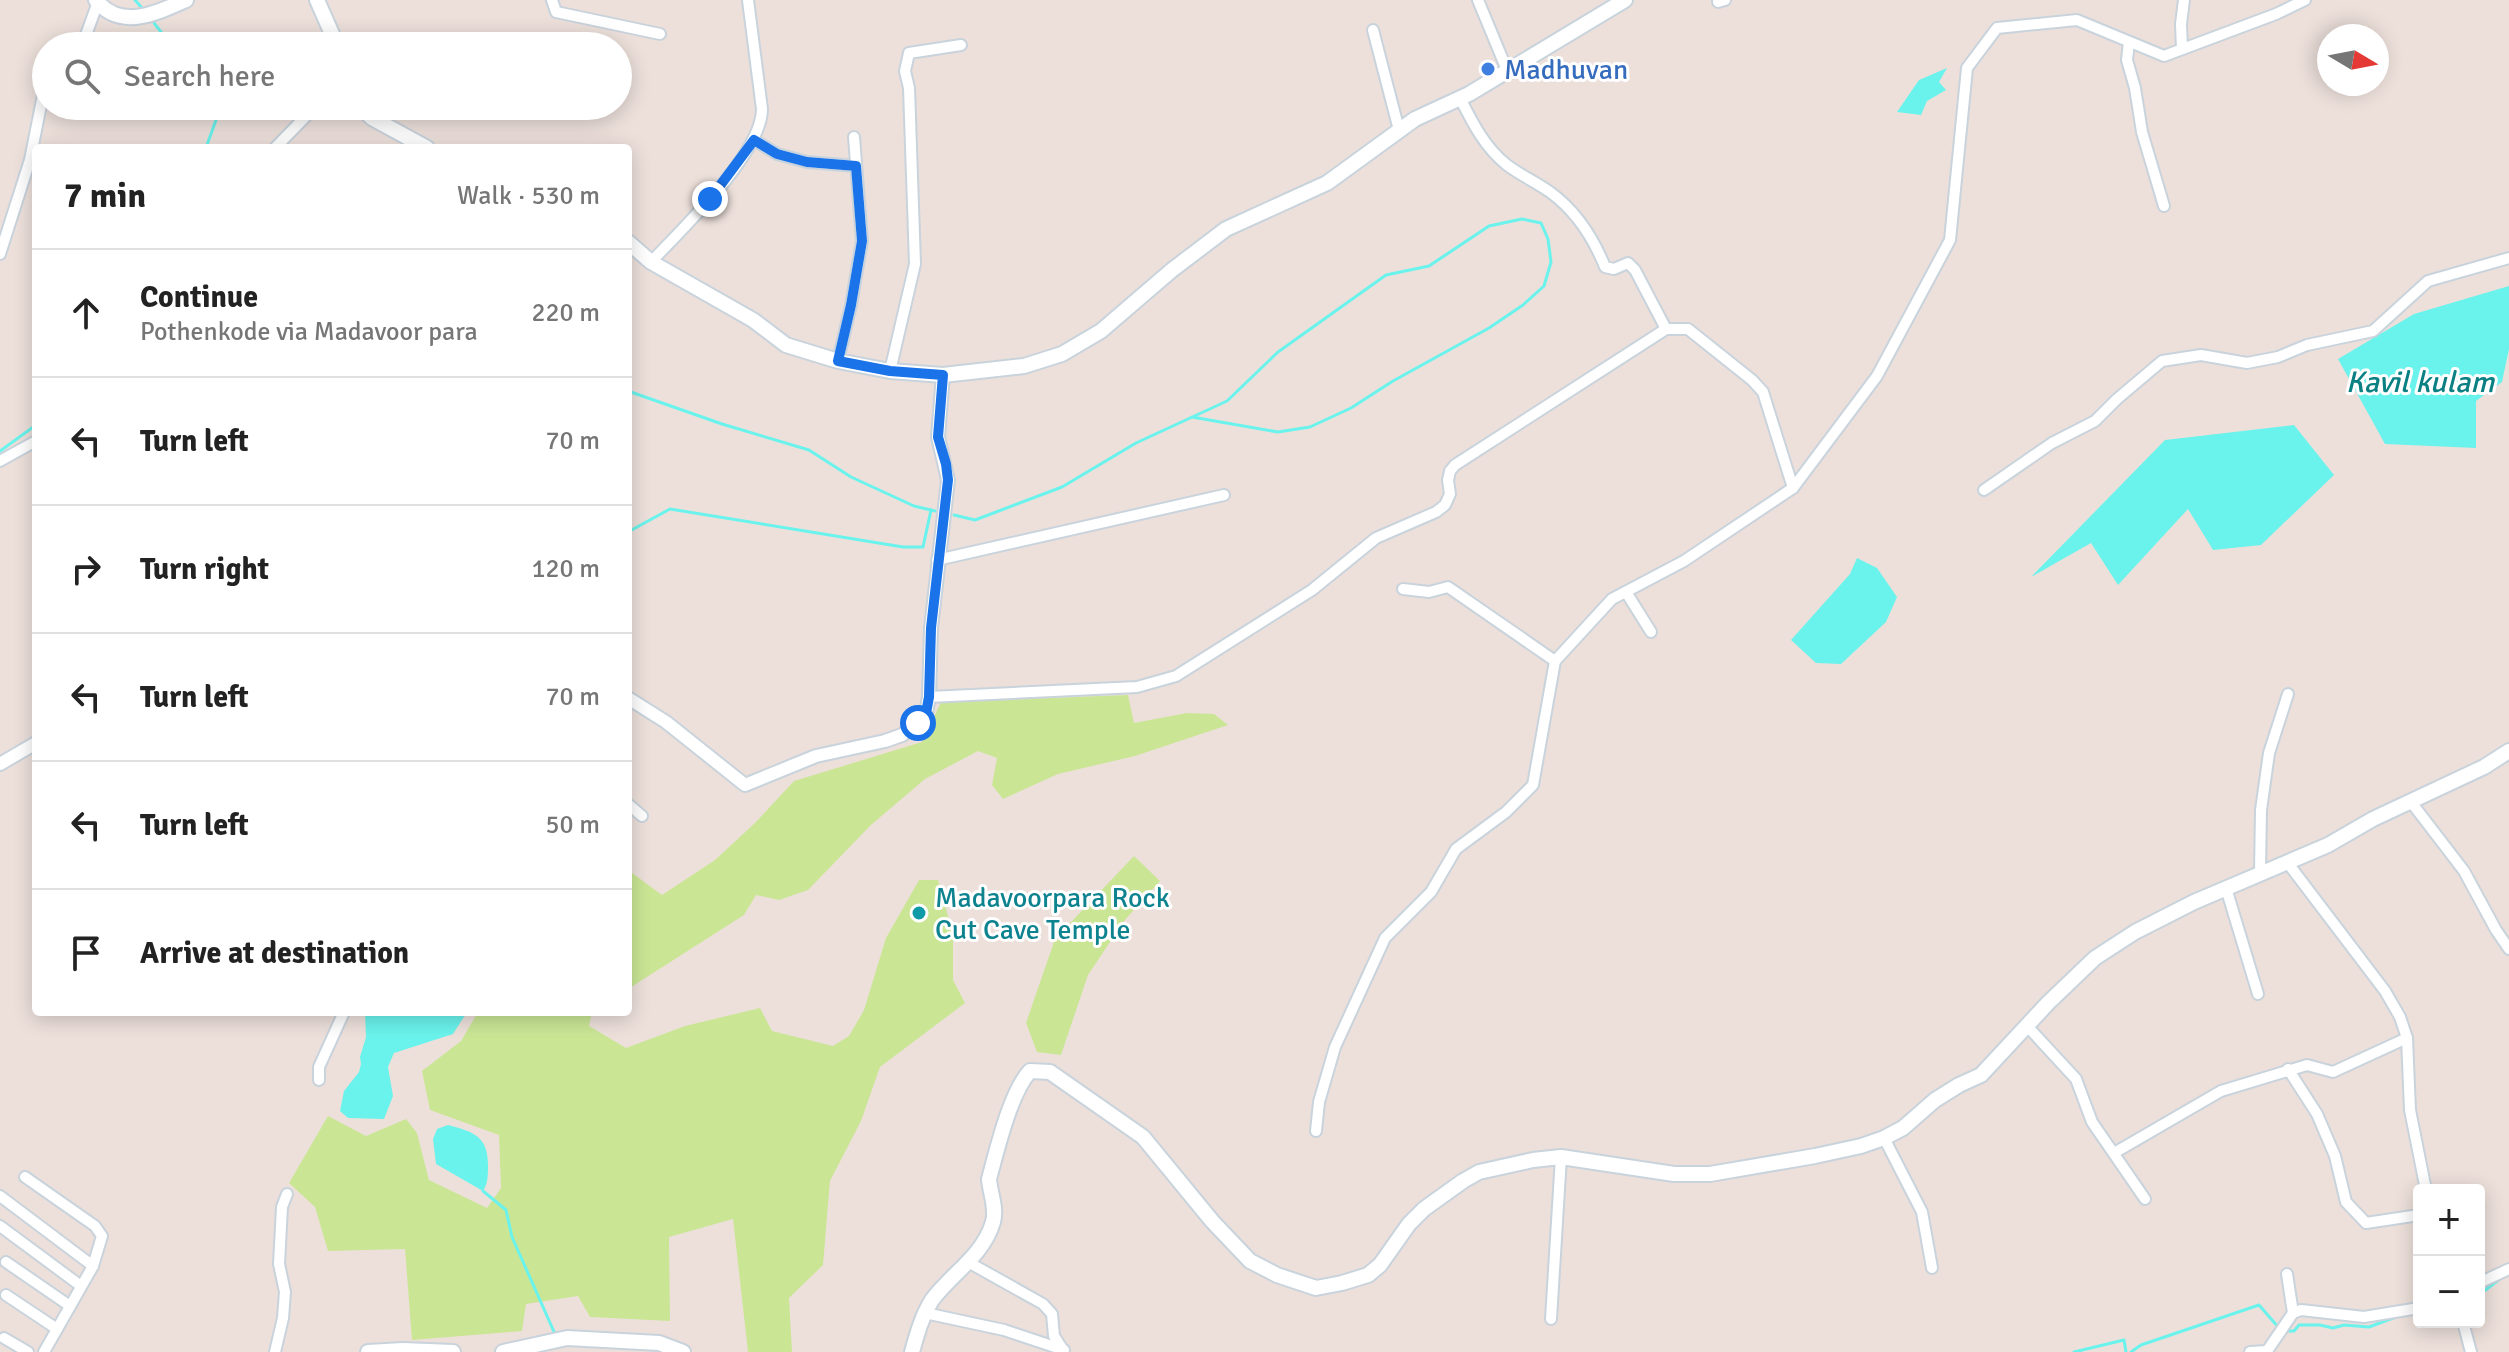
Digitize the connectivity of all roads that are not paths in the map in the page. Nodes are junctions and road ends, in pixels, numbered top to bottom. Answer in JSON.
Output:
{"nodes":[{"id":1,"x":186,"y":0,"type":"edge"},
{"id":2,"x":317,"y":0,"type":"edge"},
{"id":3,"x":552,"y":0,"type":"edge"},
{"id":4,"x":748,"y":0,"type":"edge"},
{"id":5,"x":1478,"y":0,"type":"edge"},
{"id":6,"x":1625,"y":0,"type":"edge"},
{"id":7,"x":2184,"y":0,"type":"edge"},
{"id":8,"x":2305,"y":0,"type":"edge"},
{"id":9,"x":97,"y":1,"type":"edge"},
{"id":10,"x":1373,"y":30,"type":"dead end"},
{"id":11,"x":87,"y":32,"type":"edge"},
{"id":12,"x":331,"y":32,"type":"edge"},
{"id":13,"x":660,"y":34,"type":"dead end"},
{"id":14,"x":2129,"y":42,"type":"junction"},
{"id":15,"x":961,"y":45,"type":"dead end"},
{"id":16,"x":2182,"y":49,"type":"junction"},
{"id":17,"x":1507,"y":70,"type":"junction"},
{"id":18,"x":1460,"y":98,"type":"junction"},
{"id":19,"x":38,"y":120,"type":"edge"},
{"id":20,"x":302,"y":120,"type":"edge"},
{"id":21,"x":376,"y":120,"type":"edge"},
{"id":22,"x":1399,"y":130,"type":"junction"},
{"id":23,"x":854,"y":137,"type":"dead end"},
{"id":24,"x":754,"y":140,"type":"junction"},
{"id":25,"x":33,"y":144,"type":"edge"},
{"id":26,"x":279,"y":144,"type":"edge"},
{"id":27,"x":420,"y":144,"type":"edge"},
{"id":28,"x":32,"y":150,"type":"edge"},
{"id":29,"x":856,"y":166,"type":"junction"},
{"id":30,"x":2164,"y":206,"type":"dead end"},
{"id":31,"x":632,"y":245,"type":"edge"},
{"id":32,"x":0,"y":254,"type":"edge"},
{"id":33,"x":2509,"y":258,"type":"edge"},
{"id":34,"x":651,"y":262,"type":"junction"},
{"id":35,"x":1666,"y":329,"type":"junction"},
{"id":36,"x":838,"y":361,"type":"junction"},
{"id":37,"x":890,"y":371,"type":"junction"},
{"id":38,"x":943,"y":375,"type":"junction"},
{"id":39,"x":32,"y":443,"type":"edge"},
{"id":40,"x":0,"y":461,"type":"edge"},
{"id":41,"x":1793,"y":488,"type":"junction"},
{"id":42,"x":1984,"y":490,"type":"dead end"},
{"id":43,"x":1224,"y":495,"type":"dead end"},
{"id":44,"x":937,"y":560,"type":"junction"},
{"id":45,"x":1403,"y":589,"type":"dead end"},
{"id":46,"x":1626,"y":592,"type":"junction"},
{"id":47,"x":1651,"y":632,"type":"dead end"},
{"id":48,"x":1555,"y":661,"type":"junction"},
{"id":49,"x":2288,"y":694,"type":"dead end"},
{"id":50,"x":929,"y":697,"type":"junction"},
{"id":51,"x":632,"y":701,"type":"edge"},
{"id":52,"x":32,"y":745,"type":"edge"},
{"id":53,"x":2509,"y":751,"type":"edge"},
{"id":54,"x":0,"y":764,"type":"edge"},
{"id":55,"x":2411,"y":802,"type":"junction"},
{"id":56,"x":632,"y":807,"type":"edge"},
{"id":57,"x":642,"y":816,"type":"dead end"},
{"id":58,"x":2287,"y":862,"type":"junction"},
{"id":59,"x":2260,"y":872,"type":"junction"},
{"id":60,"x":2226,"y":888,"type":"junction"},
{"id":61,"x":2509,"y":949,"type":"edge"},
{"id":62,"x":2258,"y":994,"type":"dead end"},
{"id":63,"x":342,"y":1016,"type":"edge"},
{"id":64,"x":2028,"y":1027,"type":"junction"},
{"id":65,"x":2407,"y":1038,"type":"junction"},
{"id":66,"x":2288,"y":1069,"type":"junction"},
{"id":67,"x":319,"y":1080,"type":"dead end"},
{"id":68,"x":1316,"y":1131,"type":"dead end"},
{"id":69,"x":1884,"y":1138,"type":"junction"},
{"id":70,"x":2114,"y":1153,"type":"junction"},
{"id":71,"x":1561,"y":1157,"type":"junction"},
{"id":72,"x":25,"y":1177,"type":"dead end"},
{"id":73,"x":2425,"y":1184,"type":"edge"},
{"id":74,"x":287,"y":1194,"type":"dead end"},
{"id":75,"x":0,"y":1196,"type":"edge"},
{"id":76,"x":2145,"y":1199,"type":"dead end"},
{"id":77,"x":2413,"y":1216,"type":"edge"},
{"id":78,"x":0,"y":1226,"type":"edge"},
{"id":79,"x":6,"y":1262,"type":"dead end"},
{"id":80,"x":968,"y":1262,"type":"junction"},
{"id":81,"x":93,"y":1266,"type":"junction"},
{"id":82,"x":1932,"y":1268,"type":"dead end"},
{"id":83,"x":2509,"y":1269,"type":"edge"},
{"id":84,"x":2287,"y":1274,"type":"dead end"},
{"id":85,"x":2485,"y":1280,"type":"edge"},
{"id":86,"x":81,"y":1286,"type":"junction"},
{"id":87,"x":6,"y":1295,"type":"dead end"},
{"id":88,"x":70,"y":1306,"type":"junction"},
{"id":89,"x":2413,"y":1309,"type":"edge"},
{"id":90,"x":925,"y":1313,"type":"junction"},
{"id":91,"x":2293,"y":1313,"type":"junction"},
{"id":92,"x":1551,"y":1319,"type":"dead end"},
{"id":93,"x":2465,"y":1328,"type":"edge"},
{"id":94,"x":57,"y":1329,"type":"junction"},
{"id":95,"x":4,"y":1338,"type":"dead end"},
{"id":96,"x":1065,"y":1351,"type":"edge"},
{"id":97,"x":2268,"y":1351,"type":"edge"},
{"id":98,"x":28,"y":1352,"type":"edge"},
{"id":99,"x":44,"y":1352,"type":"edge"},
{"id":100,"x":275,"y":1352,"type":"edge"},
{"id":101,"x":368,"y":1352,"type":"edge"},
{"id":102,"x":453,"y":1352,"type":"edge"},
{"id":103,"x":503,"y":1352,"type":"edge"},
{"id":104,"x":683,"y":1352,"type":"edge"},
{"id":105,"x":912,"y":1352,"type":"edge"},
{"id":106,"x":2250,"y":1352,"type":"edge"},
{"id":107,"x":2471,"y":1352,"type":"edge"}],
"edges":[{"from":1,"to":9,"type":"main road"},
{"from":2,"to":12,"type":"main road"},
{"from":3,"to":13,"type":"street"},
{"from":4,"to":24,"type":"street"},
{"from":5,"to":17,"type":"street"},
{"from":6,"to":17,"type":"main road"},
{"from":7,"to":16,"type":"street"},
{"from":8,"to":16,"type":"street"},
{"from":9,"to":11,"type":"street"},
{"from":10,"to":22,"type":"street"},
{"from":14,"to":16,"type":"street"},
{"from":14,"to":30,"type":"street"},
{"from":14,"to":41,"type":"street"},
{"from":15,"to":37,"type":"street"},
{"from":17,"to":18,"type":"main road"},
{"from":18,"to":22,"type":"main road"},
{"from":18,"to":35,"type":"street"},
{"from":19,"to":25,"type":"street"},
{"from":20,"to":26,"type":"street"},
{"from":21,"to":27,"type":"main road"},
{"from":22,"to":38,"type":"main road"},
{"from":23,"to":29,"type":"street"},
{"from":24,"to":29,"type":"street"},
{"from":24,"to":34,"type":"street"},
{"from":28,"to":32,"type":"street"},
{"from":29,"to":36,"type":"street"},
{"from":31,"to":34,"type":"main road"},
{"from":33,"to":42,"type":"street"},
{"from":34,"to":36,"type":"main road"},
{"from":35,"to":41,"type":"street"},
{"from":35,"to":50,"type":"street"},
{"from":36,"to":37,"type":"main road"},
{"from":37,"to":38,"type":"main road"},
{"from":38,"to":44,"type":"street"},
{"from":39,"to":40,"type":"street"},
{"from":41,"to":46,"type":"street"},
{"from":43,"to":44,"type":"street"},
{"from":44,"to":50,"type":"street"},
{"from":45,"to":48,"type":"street"},
{"from":46,"to":47,"type":"street"},
{"from":46,"to":48,"type":"street"},
{"from":48,"to":68,"type":"street"},
{"from":49,"to":59,"type":"street"},
{"from":50,"to":51,"type":"street"},
{"from":52,"to":54,"type":"street"},
{"from":53,"to":55,"type":"main road"},
{"from":55,"to":58,"type":"main road"},
{"from":55,"to":61,"type":"street"},
{"from":56,"to":57,"type":"street"},
{"from":58,"to":59,"type":"main road"},
{"from":58,"to":65,"type":"street"},
{"from":59,"to":60,"type":"main road"},
{"from":60,"to":62,"type":"street"},
{"from":60,"to":64,"type":"main road"},
{"from":63,"to":67,"type":"street"},
{"from":64,"to":69,"type":"main road"},
{"from":64,"to":70,"type":"street"},
{"from":65,"to":66,"type":"street"},
{"from":65,"to":73,"type":"street"},
{"from":66,"to":70,"type":"street"},
{"from":66,"to":77,"type":"street"},
{"from":69,"to":71,"type":"main road"},
{"from":69,"to":82,"type":"street"},
{"from":70,"to":76,"type":"street"},
{"from":71,"to":80,"type":"main road"},
{"from":71,"to":92,"type":"street"},
{"from":72,"to":81,"type":"street"},
{"from":74,"to":100,"type":"street"},
{"from":75,"to":81,"type":"street"},
{"from":78,"to":86,"type":"street"},
{"from":79,"to":88,"type":"street"},
{"from":80,"to":90,"type":"main road"},
{"from":80,"to":96,"type":"street"},
{"from":81,"to":86,"type":"street"},
{"from":83,"to":85,"type":"street"},
{"from":84,"to":91,"type":"street"},
{"from":86,"to":88,"type":"street"},
{"from":87,"to":94,"type":"street"},
{"from":88,"to":94,"type":"street"},
{"from":89,"to":91,"type":"street"},
{"from":90,"to":96,"type":"street"},
{"from":90,"to":105,"type":"main road"},
{"from":91,"to":97,"type":"street"},
{"from":93,"to":107,"type":"street"},
{"from":94,"to":99,"type":"street"},
{"from":95,"to":98,"type":"street"},
{"from":97,"to":106,"type":"street"},
{"from":101,"to":102,"type":"main road"},
{"from":103,"to":104,"type":"main road"}]}
